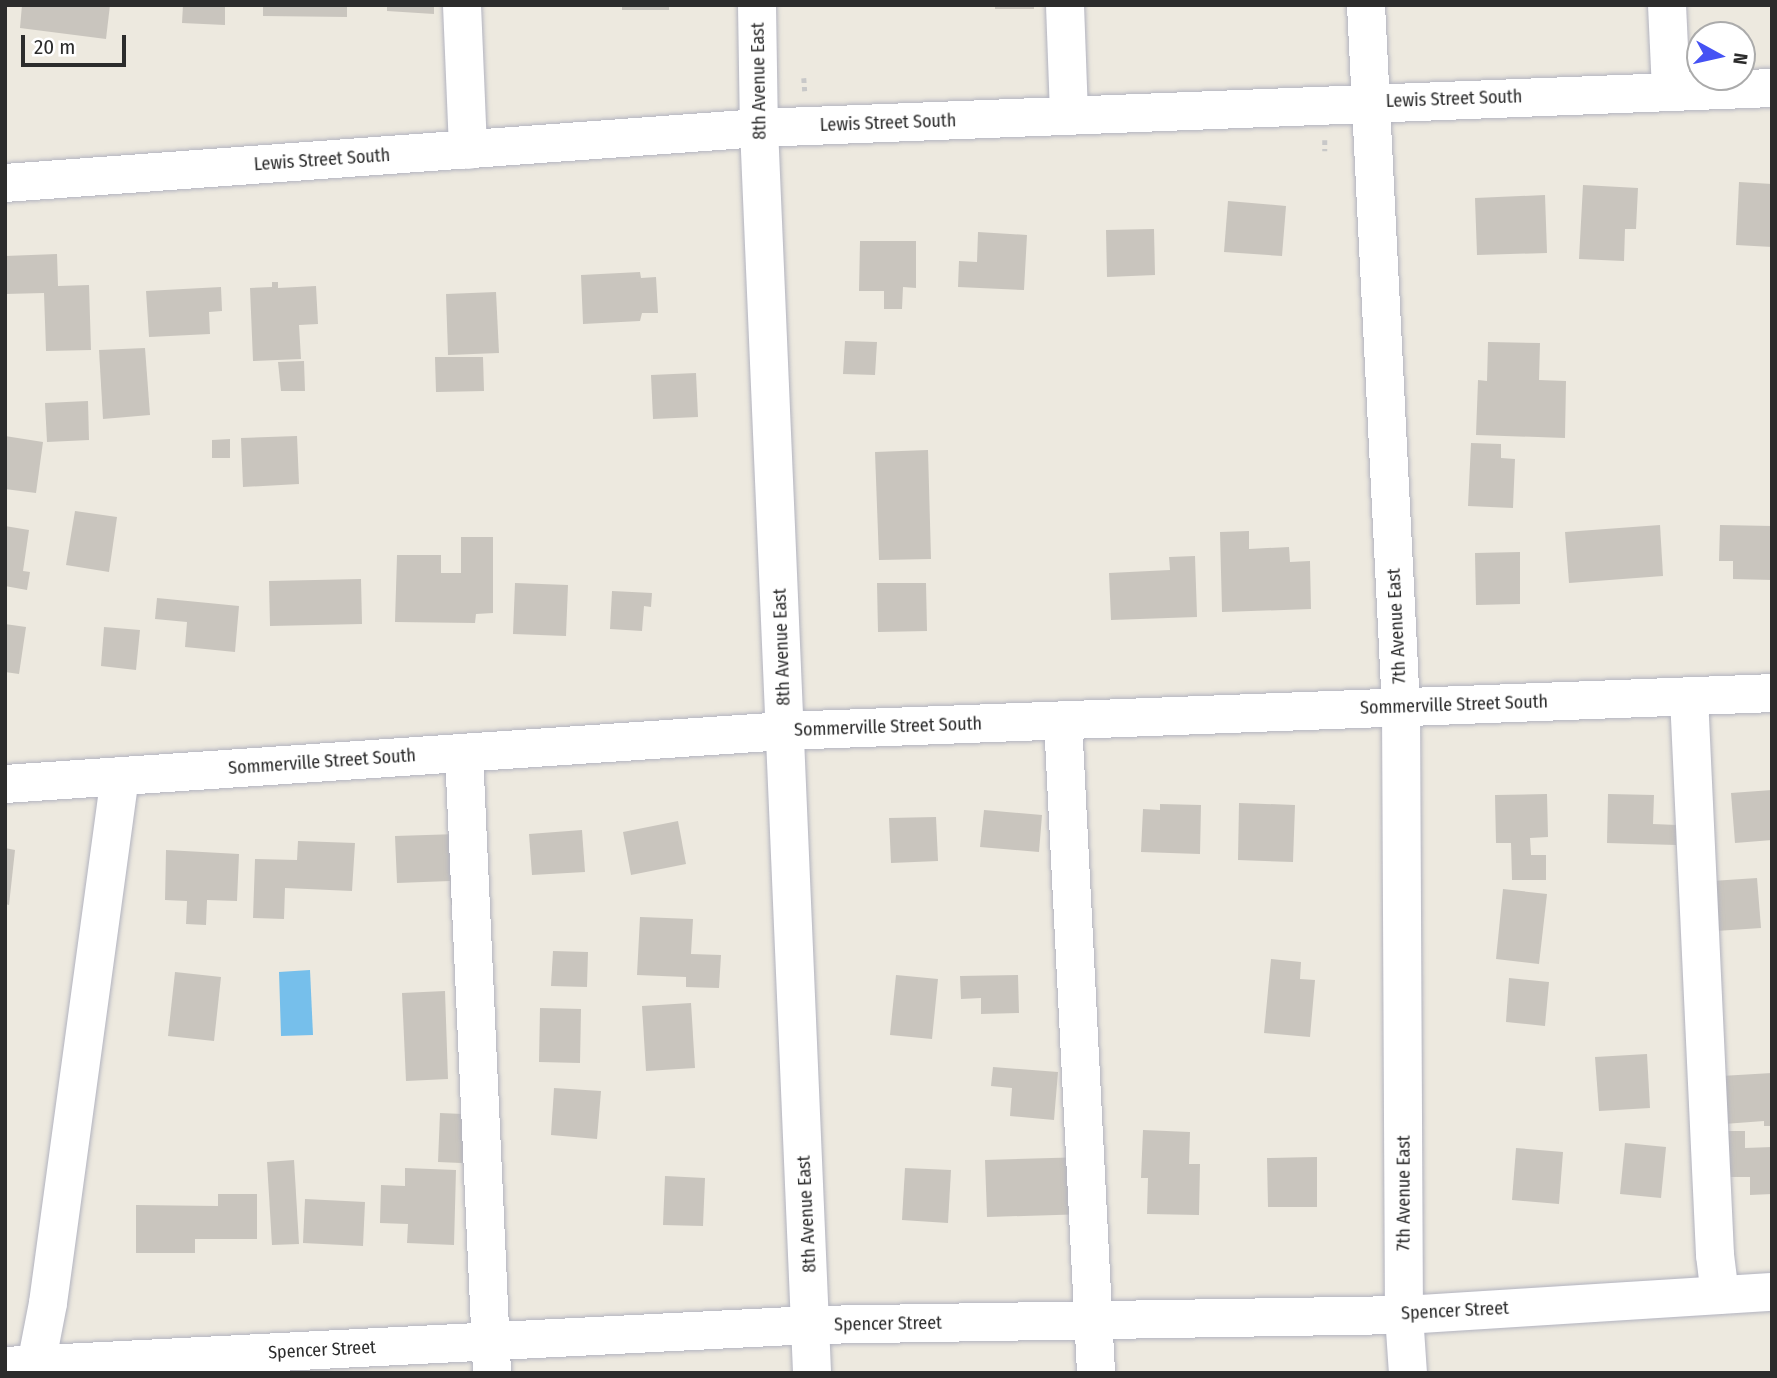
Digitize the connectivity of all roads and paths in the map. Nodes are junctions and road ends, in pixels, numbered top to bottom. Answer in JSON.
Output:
{"nodes":[{"id":1,"x":462,"y":5,"type":"edge"},
{"id":2,"x":757,"y":5,"type":"edge"},
{"id":3,"x":1065,"y":5,"type":"edge"},
{"id":4,"x":1366,"y":5,"type":"edge"},
{"id":5,"x":1667,"y":5,"type":"edge"},
{"id":6,"x":1772,"y":88,"type":"edge"},
{"id":7,"x":1671,"y":91,"type":"junction"},
{"id":8,"x":1369,"y":102,"type":"junction"},
{"id":9,"x":1069,"y":115,"type":"junction"},
{"id":10,"x":759,"y":128,"type":"junction"},
{"id":11,"x":468,"y":150,"type":"junction"},
{"id":12,"x":5,"y":183,"type":"edge"},
{"id":13,"x":1772,"y":693,"type":"edge"},
{"id":14,"x":1689,"y":697,"type":"junction"},
{"id":15,"x":1401,"y":707,"type":"junction"},
{"id":16,"x":1063,"y":721,"type":"junction"},
{"id":17,"x":785,"y":732,"type":"junction"},
{"id":18,"x":464,"y":753,"type":"junction"},
{"id":19,"x":120,"y":776,"type":"junction"},
{"id":20,"x":5,"y":784,"type":"edge"},
{"id":21,"x":1772,"y":1292,"type":"edge"},
{"id":22,"x":1720,"y":1295,"type":"junction"},
{"id":23,"x":1404,"y":1315,"type":"junction"},
{"id":24,"x":1094,"y":1320,"type":"junction"},
{"id":25,"x":812,"y":1325,"type":"junction"},
{"id":26,"x":492,"y":1357,"type":"edge"},
{"id":27,"x":21,"y":1365,"type":"edge"},
{"id":28,"x":812,"y":1373,"type":"edge"},
{"id":29,"x":1096,"y":1373,"type":"edge"},
{"id":30,"x":1408,"y":1373,"type":"edge"}],
"edges":[{"from":1,"to":11,"type":"street"},
{"from":2,"to":10,"type":"street","name":"8th Avenue East"},
{"from":3,"to":9,"type":"street"},
{"from":4,"to":8,"type":"street","name":"7th Avenue East"},
{"from":5,"to":7,"type":"street"},
{"from":6,"to":7,"type":"street","name":"Lewis Street South"},
{"from":7,"to":8,"type":"street","name":"Lewis Street South"},
{"from":8,"to":9,"type":"street","name":"Lewis Street South"},
{"from":8,"to":15,"type":"street","name":"7th Avenue East"},
{"from":9,"to":10,"type":"street","name":"Lewis Street South"},
{"from":10,"to":11,"type":"street","name":"Lewis Street South"},
{"from":10,"to":17,"type":"street","name":"8th Avenue East"},
{"from":11,"to":12,"type":"street","name":"Lewis Street South"},
{"from":13,"to":14,"type":"street","name":"Sommerville Street South"},
{"from":14,"to":15,"type":"street","name":"Sommerville Street South"},
{"from":14,"to":22,"type":"street"},
{"from":15,"to":16,"type":"street","name":"Sommerville Street South"},
{"from":15,"to":23,"type":"street","name":"7th Avenue East"},
{"from":16,"to":17,"type":"street","name":"Sommerville Street South"},
{"from":16,"to":24,"type":"street"},
{"from":17,"to":18,"type":"street","name":"Sommerville Street South"},
{"from":17,"to":25,"type":"street","name":"8th Avenue East"},
{"from":18,"to":19,"type":"street","name":"Sommerville Street South"},
{"from":18,"to":26,"type":"street"},
{"from":19,"to":20,"type":"street","name":"Sommerville Street South"},
{"from":19,"to":27,"type":"street"},
{"from":21,"to":22,"type":"street","name":"Spencer Street"},
{"from":22,"to":23,"type":"street","name":"Spencer Street"},
{"from":23,"to":24,"type":"street","name":"Spencer Street"},
{"from":23,"to":30,"type":"street","name":"7th Avenue East"},
{"from":24,"to":25,"type":"street","name":"Spencer Street"},
{"from":24,"to":29,"type":"street"},
{"from":25,"to":26,"type":"street","name":"Spencer Street"},
{"from":25,"to":28,"type":"street","name":"8th Avenue East"},
{"from":26,"to":27,"type":"street","name":"Spencer Street"}]}
